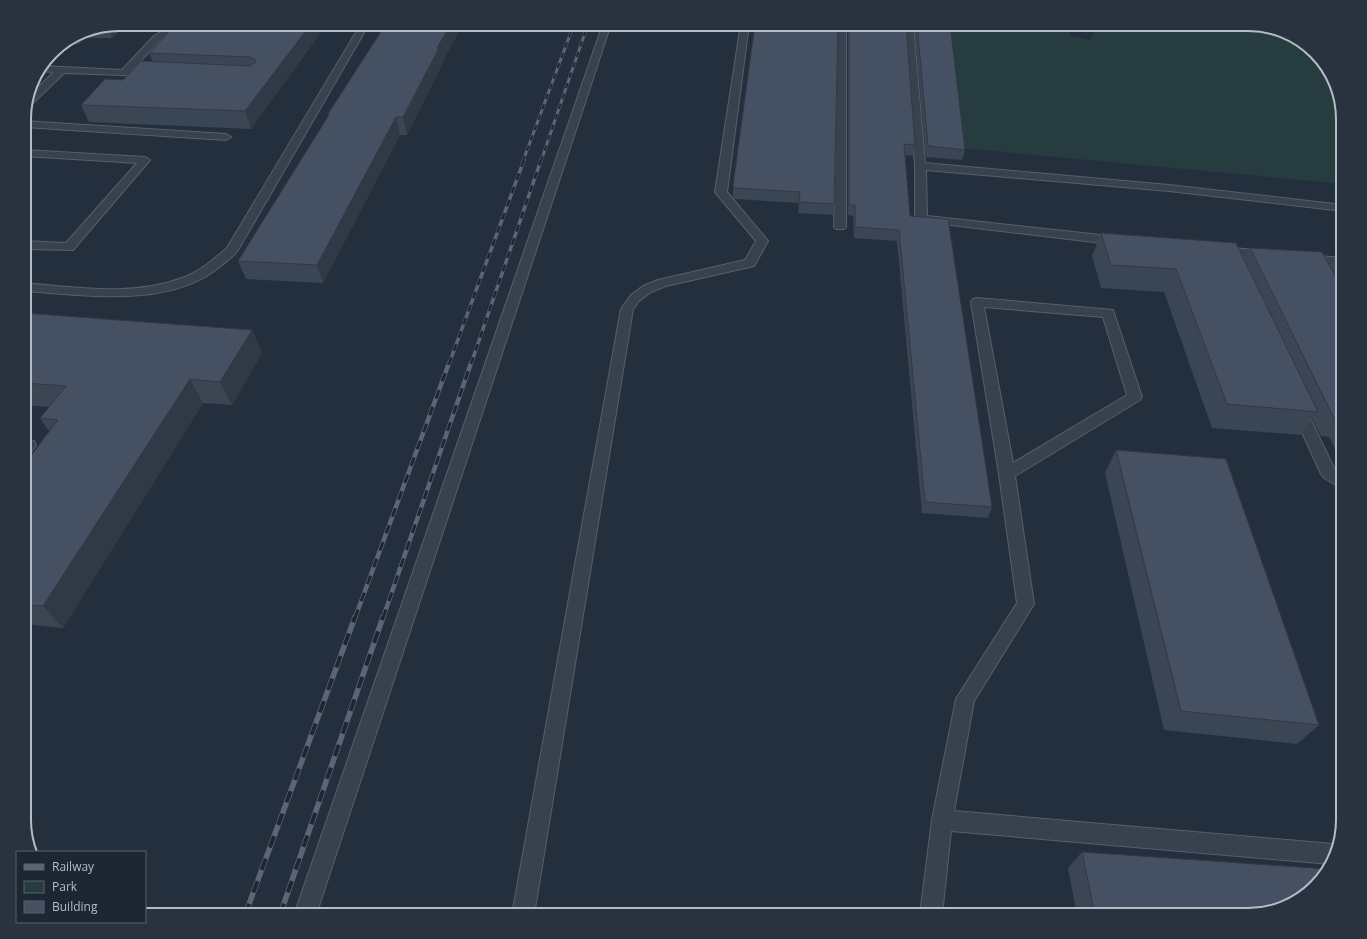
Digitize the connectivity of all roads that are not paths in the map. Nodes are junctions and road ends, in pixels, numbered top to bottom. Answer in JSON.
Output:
{"nodes":[{"id":1,"x":168,"y":31,"type":"edge"},
{"id":2,"x":361,"y":31,"type":"edge"},
{"id":3,"x":605,"y":31,"type":"edge"},
{"id":4,"x":744,"y":31,"type":"edge"},
{"id":5,"x":842,"y":31,"type":"edge"},
{"id":6,"x":910,"y":31,"type":"edge"},
{"id":7,"x":47,"y":69,"type":"edge"},
{"id":8,"x":62,"y":70,"type":"junction"},
{"id":9,"x":124,"y":73,"type":"junction"},
{"id":10,"x":155,"y":74,"type":"edge"},
{"id":11,"x":35,"y":95,"type":"edge"},
{"id":12,"x":31,"y":124,"type":"edge"},
{"id":13,"x":226,"y":137,"type":"dead end"},
{"id":14,"x":31,"y":153,"type":"edge"},
{"id":15,"x":920,"y":166,"type":"junction"},
{"id":16,"x":1336,"y":207,"type":"edge"},
{"id":17,"x":840,"y":228,"type":"dead end"},
{"id":18,"x":1127,"y":242,"type":"edge"},
{"id":19,"x":31,"y":245,"type":"edge"},
{"id":20,"x":1207,"y":250,"type":"edge"},
{"id":21,"x":1225,"y":252,"type":"junction"},
{"id":22,"x":1276,"y":256,"type":"edge"},
{"id":23,"x":1298,"y":258,"type":"edge"},
{"id":24,"x":1312,"y":259,"type":"junction"},
{"id":25,"x":1336,"y":261,"type":"edge"},
{"id":26,"x":1231,"y":266,"type":"edge"},
{"id":27,"x":1320,"y":273,"type":"edge"},
{"id":28,"x":31,"y":287,"type":"edge"},
{"id":29,"x":1292,"y":395,"type":"edge"},
{"id":30,"x":1007,"y":474,"type":"junction"},
{"id":31,"x":1336,"y":478,"type":"edge"},
{"id":32,"x":942,"y":820,"type":"junction"},
{"id":33,"x":1329,"y":854,"type":"edge"},
{"id":34,"x":307,"y":908,"type":"edge"},
{"id":35,"x":524,"y":908,"type":"edge"},
{"id":36,"x":932,"y":908,"type":"edge"}],
"edges":[{"from":1,"to":9,"type":"lane"},
{"from":2,"to":28,"type":"lane"},
{"from":3,"to":34,"type":"lane"},
{"from":4,"to":35,"type":"lane"},
{"from":5,"to":17,"type":"lane"},
{"from":6,"to":15,"type":"lane"},
{"from":7,"to":8,"type":"lane"},
{"from":8,"to":9,"type":"lane"},
{"from":8,"to":11,"type":"lane"},
{"from":9,"to":10,"type":"lane"},
{"from":12,"to":13,"type":"lane"},
{"from":14,"to":19,"type":"lane"},
{"from":15,"to":16,"type":"lane"},
{"from":15,"to":18,"type":"lane"},
{"from":20,"to":21,"type":"lane"},
{"from":21,"to":22,"type":"lane"},
{"from":21,"to":26,"type":"lane"},
{"from":23,"to":24,"type":"lane"},
{"from":24,"to":25,"type":"lane"},
{"from":24,"to":27,"type":"lane"},
{"from":29,"to":31,"type":"lane"},
{"from":30,"to":30,"type":"lane"},
{"from":30,"to":32,"type":"lane"},
{"from":32,"to":33,"type":"lane"},
{"from":32,"to":36,"type":"lane"}]}
